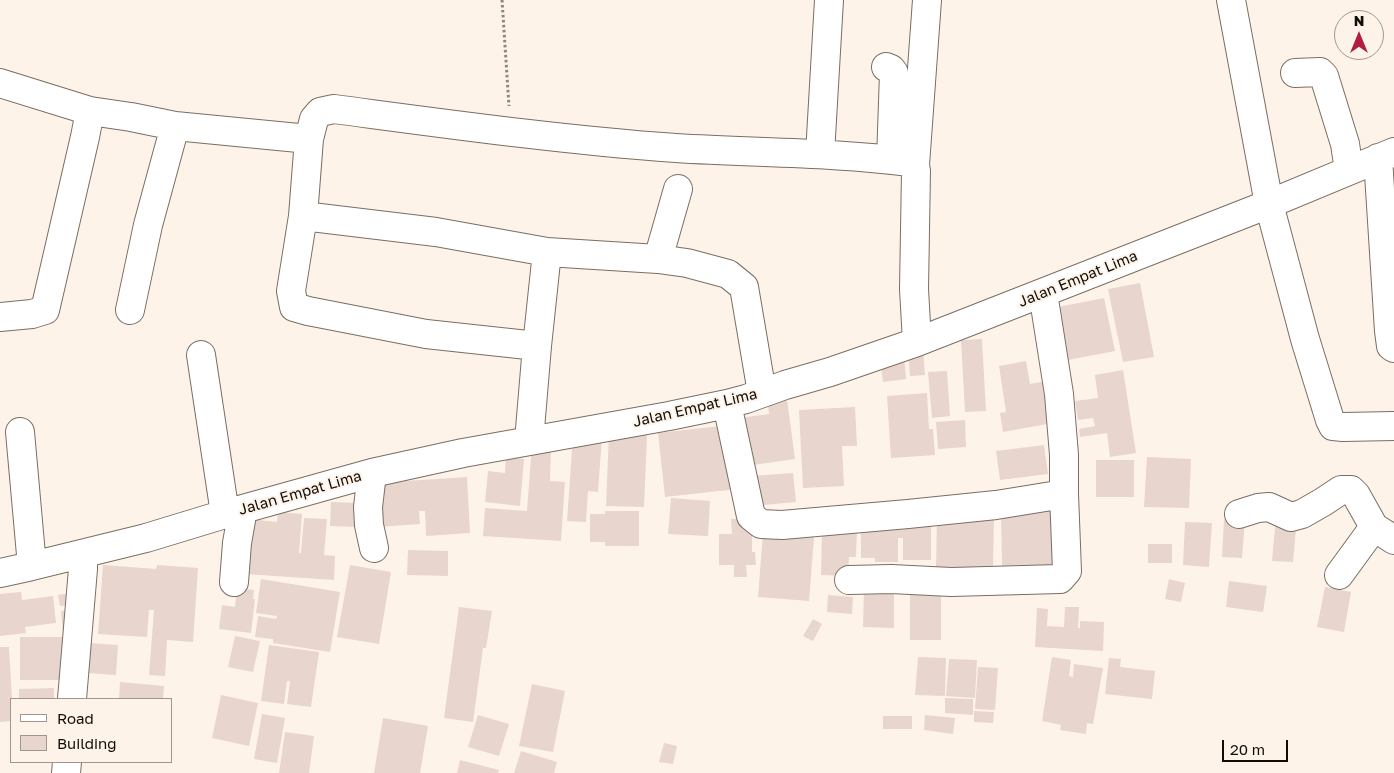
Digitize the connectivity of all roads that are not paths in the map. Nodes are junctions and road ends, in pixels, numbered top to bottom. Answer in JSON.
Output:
{"nodes":[{"id":1,"x":829,"y":0,"type":"edge"},
{"id":2,"x":927,"y":0,"type":"edge"},
{"id":3,"x":1231,"y":0,"type":"edge"},
{"id":4,"x":886,"y":67,"type":"dead end"},
{"id":5,"x":1294,"y":73,"type":"dead end"},
{"id":6,"x":0,"y":83,"type":"edge"},
{"id":7,"x":90,"y":111,"type":"junction"},
{"id":8,"x":175,"y":126,"type":"junction"},
{"id":9,"x":309,"y":139,"type":"junction"},
{"id":10,"x":820,"y":154,"type":"junction"},
{"id":11,"x":1386,"y":155,"type":"edge"},
{"id":12,"x":903,"y":162,"type":"junction"},
{"id":13,"x":1349,"y":170,"type":"junction"},
{"id":14,"x":678,"y":189,"type":"dead end"},
{"id":15,"x":1269,"y":204,"type":"junction"},
{"id":16,"x":303,"y":216,"type":"junction"},
{"id":17,"x":547,"y":252,"type":"junction"},
{"id":18,"x":658,"y":259,"type":"junction"},
{"id":19,"x":1043,"y":293,"type":"junction"},
{"id":20,"x":130,"y":310,"type":"dead end"},
{"id":21,"x":0,"y":317,"type":"edge"},
{"id":22,"x":917,"y":342,"type":"junction"},
{"id":23,"x":537,"y":346,"type":"junction"},
{"id":24,"x":1394,"y":348,"type":"edge"},
{"id":25,"x":201,"y":355,"type":"dead end"},
{"id":26,"x":762,"y":394,"type":"junction"},
{"id":27,"x":727,"y":404,"type":"junction"},
{"id":28,"x":1394,"y":426,"type":"edge"},
{"id":29,"x":20,"y":432,"type":"dead end"},
{"id":30,"x":528,"y":441,"type":"junction"},
{"id":31,"x":372,"y":473,"type":"junction"},
{"id":32,"x":1064,"y":494,"type":"junction"},
{"id":33,"x":234,"y":512,"type":"junction"},
{"id":34,"x":1239,"y":514,"type":"dead end"},
{"id":35,"x":1384,"y":534,"type":"edge"},
{"id":36,"x":374,"y":548,"type":"dead end"},
{"id":37,"x":82,"y":554,"type":"junction"},
{"id":38,"x":32,"y":566,"type":"junction"},
{"id":39,"x":0,"y":573,"type":"edge"},
{"id":40,"x":1338,"y":574,"type":"dead end"},
{"id":41,"x":849,"y":580,"type":"dead end"},
{"id":42,"x":234,"y":582,"type":"dead end"},
{"id":43,"x":72,"y":698,"type":"edge"}],
"edges":[{"from":1,"to":10,"type":"street"},
{"from":2,"to":12,"type":"street"},
{"from":3,"to":15,"type":"street"},
{"from":4,"to":12,"type":"street"},
{"from":5,"to":13,"type":"street"},
{"from":6,"to":7,"type":"street"},
{"from":7,"to":8,"type":"street"},
{"from":7,"to":21,"type":"street"},
{"from":8,"to":9,"type":"street"},
{"from":8,"to":20,"type":"street"},
{"from":9,"to":10,"type":"street"},
{"from":9,"to":16,"type":"street"},
{"from":10,"to":12,"type":"street"},
{"from":11,"to":13,"type":"street","name":"Jalan Empat Lima"},
{"from":11,"to":24,"type":"street"},
{"from":12,"to":22,"type":"street"},
{"from":13,"to":15,"type":"street","name":"Jalan Empat Lima"},
{"from":14,"to":18,"type":"street"},
{"from":15,"to":19,"type":"street","name":"Jalan Empat Lima"},
{"from":15,"to":28,"type":"street"},
{"from":16,"to":17,"type":"street"},
{"from":16,"to":23,"type":"street"},
{"from":17,"to":18,"type":"street"},
{"from":17,"to":23,"type":"street"},
{"from":18,"to":26,"type":"street"},
{"from":19,"to":22,"type":"street","name":"Jalan Empat Lima"},
{"from":19,"to":32,"type":"street"},
{"from":22,"to":26,"type":"street","name":"Jalan Empat Lima"},
{"from":23,"to":30,"type":"street"},
{"from":25,"to":33,"type":"street"},
{"from":26,"to":27,"type":"street","name":"Jalan Empat Lima"},
{"from":27,"to":30,"type":"street","name":"Jalan Empat Lima"},
{"from":27,"to":32,"type":"street"},
{"from":29,"to":38,"type":"street"},
{"from":30,"to":31,"type":"street","name":"Jalan Empat Lima"},
{"from":31,"to":33,"type":"street","name":"Jalan Empat Lima"},
{"from":31,"to":36,"type":"street"},
{"from":32,"to":41,"type":"street"},
{"from":33,"to":37,"type":"street","name":"Jalan Empat Lima"},
{"from":33,"to":42,"type":"street"},
{"from":34,"to":35,"type":"street"},
{"from":35,"to":40,"type":"street"},
{"from":37,"to":38,"type":"street","name":"Jalan Empat Lima"},
{"from":37,"to":43,"type":"street"},
{"from":38,"to":39,"type":"street","name":"Jalan Empat Lima"}]}
